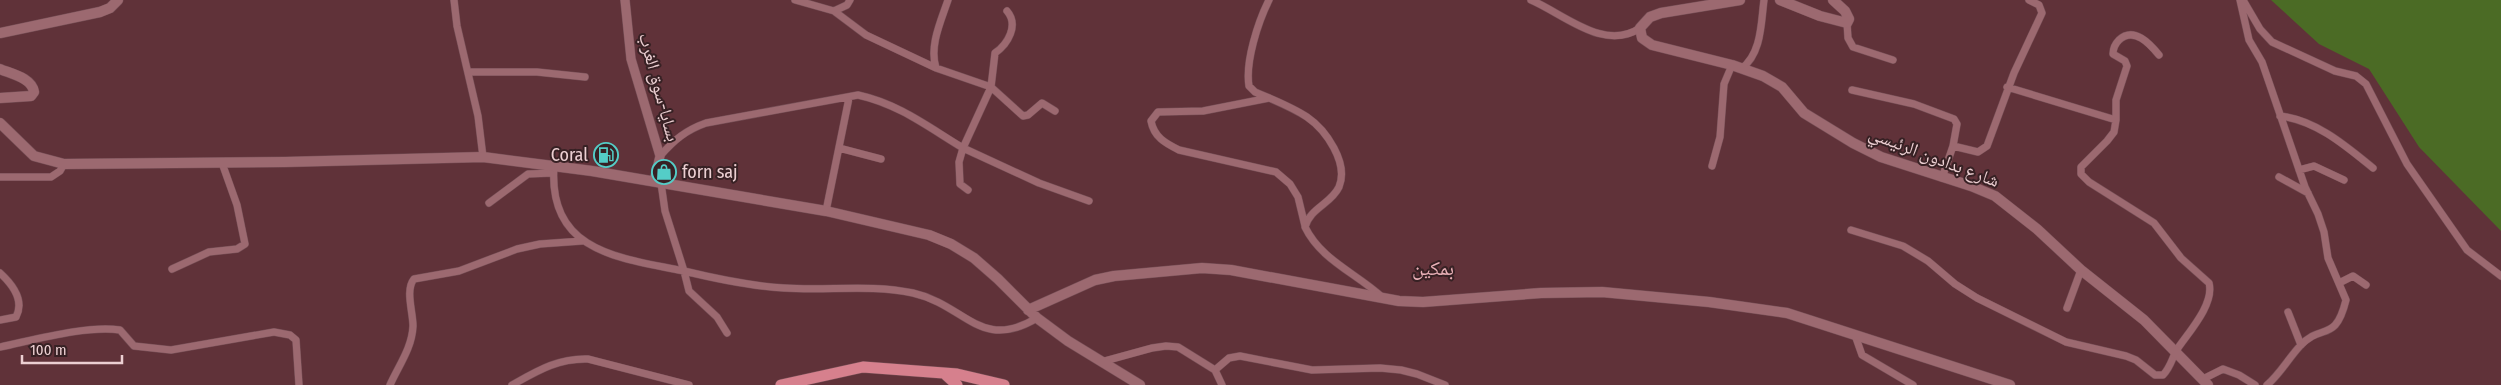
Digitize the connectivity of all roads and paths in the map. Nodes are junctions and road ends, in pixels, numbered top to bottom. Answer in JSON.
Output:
{"nodes":[{"id":1,"x":118,"y":0,"type":"edge"},
{"id":2,"x":454,"y":0,"type":"edge"},
{"id":3,"x":625,"y":0,"type":"edge"},
{"id":4,"x":795,"y":0,"type":"edge"},
{"id":5,"x":850,"y":0,"type":"edge"},
{"id":6,"x":948,"y":0,"type":"edge"},
{"id":7,"x":1269,"y":0,"type":"edge"},
{"id":8,"x":1531,"y":0,"type":"edge"},
{"id":9,"x":1740,"y":0,"type":"edge"},
{"id":10,"x":1764,"y":0,"type":"edge"},
{"id":11,"x":1780,"y":0,"type":"edge"},
{"id":12,"x":1833,"y":0,"type":"edge"},
{"id":13,"x":2029,"y":0,"type":"edge"},
{"id":14,"x":2241,"y":0,"type":"edge"},
{"id":15,"x":834,"y":11,"type":"junction"},
{"id":16,"x":1007,"y":11,"type":"dead end"},
{"id":17,"x":1847,"y":23,"type":"junction"},
{"id":18,"x":1640,"y":28,"type":"junction"},
{"id":19,"x":0,"y":33,"type":"edge"},
{"id":20,"x":2159,"y":55,"type":"dead end"},
{"id":21,"x":1893,"y":60,"type":"dead end"},
{"id":22,"x":1737,"y":67,"type":"junction"},
{"id":23,"x":936,"y":68,"type":"junction"},
{"id":24,"x":0,"y":69,"type":"edge"},
{"id":25,"x":469,"y":72,"type":"junction"},
{"id":26,"x":585,"y":77,"type":"dead end"},
{"id":27,"x":992,"y":87,"type":"junction"},
{"id":28,"x":2007,"y":87,"type":"junction"},
{"id":29,"x":1852,"y":90,"type":"dead end"},
{"id":30,"x":0,"y":98,"type":"edge"},
{"id":31,"x":849,"y":98,"type":"junction"},
{"id":32,"x":1269,"y":98,"type":"junction"},
{"id":33,"x":1055,"y":112,"type":"dead end"},
{"id":34,"x":2280,"y":116,"type":"junction"},
{"id":35,"x":2116,"y":120,"type":"junction"},
{"id":36,"x":0,"y":123,"type":"edge"},
{"id":37,"x":1953,"y":146,"type":"junction"},
{"id":38,"x":839,"y":148,"type":"junction"},
{"id":39,"x":963,"y":148,"type":"junction"},
{"id":40,"x":660,"y":156,"type":"junction"},
{"id":41,"x":482,"y":157,"type":"junction"},
{"id":42,"x":881,"y":159,"type":"dead end"},
{"id":43,"x":222,"y":163,"type":"junction"},
{"id":44,"x":64,"y":164,"type":"junction"},
{"id":45,"x":1712,"y":166,"type":"dead end"},
{"id":46,"x":2373,"y":168,"type":"dead end"},
{"id":47,"x":554,"y":169,"type":"junction"},
{"id":48,"x":2300,"y":170,"type":"junction"},
{"id":49,"x":0,"y":177,"type":"edge"},
{"id":50,"x":2279,"y":177,"type":"dead end"},
{"id":51,"x":1942,"y":178,"type":"junction"},
{"id":52,"x":2344,"y":180,"type":"dead end"},
{"id":53,"x":657,"y":182,"type":"junction"},
{"id":54,"x":968,"y":190,"type":"dead end"},
{"id":55,"x":2308,"y":193,"type":"junction"},
{"id":56,"x":1089,"y":201,"type":"dead end"},
{"id":57,"x":489,"y":203,"type":"dead end"},
{"id":58,"x":826,"y":211,"type":"junction"},
{"id":59,"x":1305,"y":227,"type":"junction"},
{"id":60,"x":1851,"y":230,"type":"dead end"},
{"id":61,"x":582,"y":241,"type":"junction"},
{"id":62,"x":172,"y":269,"type":"dead end"},
{"id":63,"x":2081,"y":270,"type":"junction"},
{"id":64,"x":684,"y":271,"type":"junction"},
{"id":65,"x":0,"y":273,"type":"edge"},
{"id":66,"x":2501,"y":276,"type":"edge"},
{"id":67,"x":2340,"y":282,"type":"junction"},
{"id":68,"x":2366,"y":285,"type":"dead end"},
{"id":69,"x":1382,"y":298,"type":"junction"},
{"id":70,"x":2067,"y":308,"type":"dead end"},
{"id":71,"x":1028,"y":310,"type":"junction"},
{"id":72,"x":2288,"y":312,"type":"dead end"},
{"id":73,"x":1037,"y":318,"type":"junction"},
{"id":74,"x":0,"y":320,"type":"edge"},
{"id":75,"x":727,"y":333,"type":"dead end"},
{"id":76,"x":1855,"y":335,"type":"junction"},
{"id":77,"x":2301,"y":345,"type":"junction"},
{"id":78,"x":0,"y":347,"type":"edge"},
{"id":79,"x":2176,"y":351,"type":"junction"},
{"id":80,"x":1101,"y":362,"type":"junction"},
{"id":81,"x":1215,"y":370,"type":"junction"},
{"id":82,"x":945,"y":374,"type":"junction"},
{"id":83,"x":2206,"y":382,"type":"edge"},
{"id":84,"x":994,"y":384,"type":"edge"},
{"id":85,"x":299,"y":385,"type":"edge"},
{"id":86,"x":390,"y":385,"type":"edge"},
{"id":87,"x":512,"y":385,"type":"edge"},
{"id":88,"x":689,"y":385,"type":"edge"},
{"id":89,"x":781,"y":385,"type":"edge"},
{"id":90,"x":957,"y":385,"type":"edge"},
{"id":91,"x":1140,"y":385,"type":"edge"},
{"id":92,"x":1222,"y":385,"type":"edge"},
{"id":93,"x":1445,"y":385,"type":"edge"},
{"id":94,"x":1913,"y":385,"type":"edge"},
{"id":95,"x":2010,"y":385,"type":"edge"},
{"id":96,"x":2255,"y":385,"type":"edge"},
{"id":97,"x":2267,"y":385,"type":"edge"}],
"edges":[{"from":1,"to":19,"type":"main road"},
{"from":2,"to":25,"type":"street"},
{"from":3,"to":40,"type":"street","name":"بسايا-سوق الغرب"},
{"from":4,"to":15,"type":"street"},
{"from":5,"to":15,"type":"street"},
{"from":6,"to":23,"type":"street"},
{"from":7,"to":32,"type":"street"},
{"from":8,"to":18,"type":"street"},
{"from":9,"to":18,"type":"main road"},
{"from":10,"to":22,"type":"street"},
{"from":11,"to":17,"type":"main road"},
{"from":12,"to":17,"type":"main road"},
{"from":13,"to":28,"type":"street"},
{"from":14,"to":34,"type":"street"},
{"from":14,"to":66,"type":"street"},
{"from":15,"to":23,"type":"street"},
{"from":16,"to":27,"type":"street"},
{"from":17,"to":21,"type":"street"},
{"from":18,"to":22,"type":"main road","name":"شارع بدادون الرئيسي"},
{"from":20,"to":35,"type":"street"},
{"from":22,"to":45,"type":"street"},
{"from":22,"to":51,"type":"main road","name":"شارع بدادون الرئيسي"},
{"from":23,"to":27,"type":"street"},
{"from":24,"to":30,"type":"main road"},
{"from":25,"to":26,"type":"street"},
{"from":25,"to":41,"type":"street"},
{"from":27,"to":33,"type":"street"},
{"from":27,"to":39,"type":"street"},
{"from":28,"to":35,"type":"street"},
{"from":28,"to":37,"type":"street"},
{"from":29,"to":37,"type":"street"},
{"from":31,"to":38,"type":"street"},
{"from":31,"to":39,"type":"street"},
{"from":31,"to":40,"type":"street"},
{"from":32,"to":59,"type":"street"},
{"from":32,"to":59,"type":"street"},
{"from":34,"to":46,"type":"street"},
{"from":34,"to":48,"type":"street"},
{"from":35,"to":79,"type":"street"},
{"from":36,"to":44,"type":"main road"},
{"from":37,"to":51,"type":"street"},
{"from":38,"to":42,"type":"street"},
{"from":38,"to":58,"type":"street"},
{"from":39,"to":54,"type":"street"},
{"from":39,"to":56,"type":"street"},
{"from":40,"to":53,"type":"street","name":"بسايا-سوق الغرب"},
{"from":41,"to":43,"type":"main road"},
{"from":41,"to":47,"type":"main road"},
{"from":43,"to":44,"type":"main road"},
{"from":43,"to":62,"type":"street"},
{"from":44,"to":49,"type":"street"},
{"from":47,"to":53,"type":"main road"},
{"from":47,"to":57,"type":"street"},
{"from":47,"to":61,"type":"street"},
{"from":48,"to":52,"type":"street"},
{"from":48,"to":55,"type":"street"},
{"from":50,"to":55,"type":"street"},
{"from":51,"to":63,"type":"main road","name":"شارع بدادون الرئيسي"},
{"from":53,"to":58,"type":"main road"},
{"from":53,"to":64,"type":"street"},
{"from":55,"to":67,"type":"street"},
{"from":58,"to":71,"type":"main road"},
{"from":59,"to":69,"type":"street"},
{"from":60,"to":79,"type":"street"},
{"from":61,"to":64,"type":"street"},
{"from":61,"to":86,"type":"street"},
{"from":63,"to":70,"type":"street"},
{"from":63,"to":79,"type":"main road","name":"شارع بدادون الرئيسي"},
{"from":64,"to":73,"type":"street"},
{"from":64,"to":75,"type":"street"},
{"from":65,"to":74,"type":"street"},
{"from":67,"to":68,"type":"street"},
{"from":67,"to":77,"type":"street"},
{"from":69,"to":71,"type":"main road"},
{"from":69,"to":76,"type":"main road"},
{"from":71,"to":73,"type":"main road"},
{"from":72,"to":77,"type":"street"},
{"from":73,"to":80,"type":"main road"},
{"from":76,"to":94,"type":"street"},
{"from":76,"to":95,"type":"main road"},
{"from":77,"to":97,"type":"street"},
{"from":78,"to":85,"type":"street"},
{"from":79,"to":83,"type":"main road","name":"شارع بدادون الرئيسي"},
{"from":80,"to":81,"type":"street"},
{"from":80,"to":91,"type":"main road"},
{"from":81,"to":92,"type":"street"},
{"from":81,"to":93,"type":"street"},
{"from":82,"to":84,"type":"main road"},
{"from":82,"to":89,"type":"main road"},
{"from":82,"to":90,"type":"main road"},
{"from":83,"to":96,"type":"street"},
{"from":87,"to":88,"type":"street"}]}
